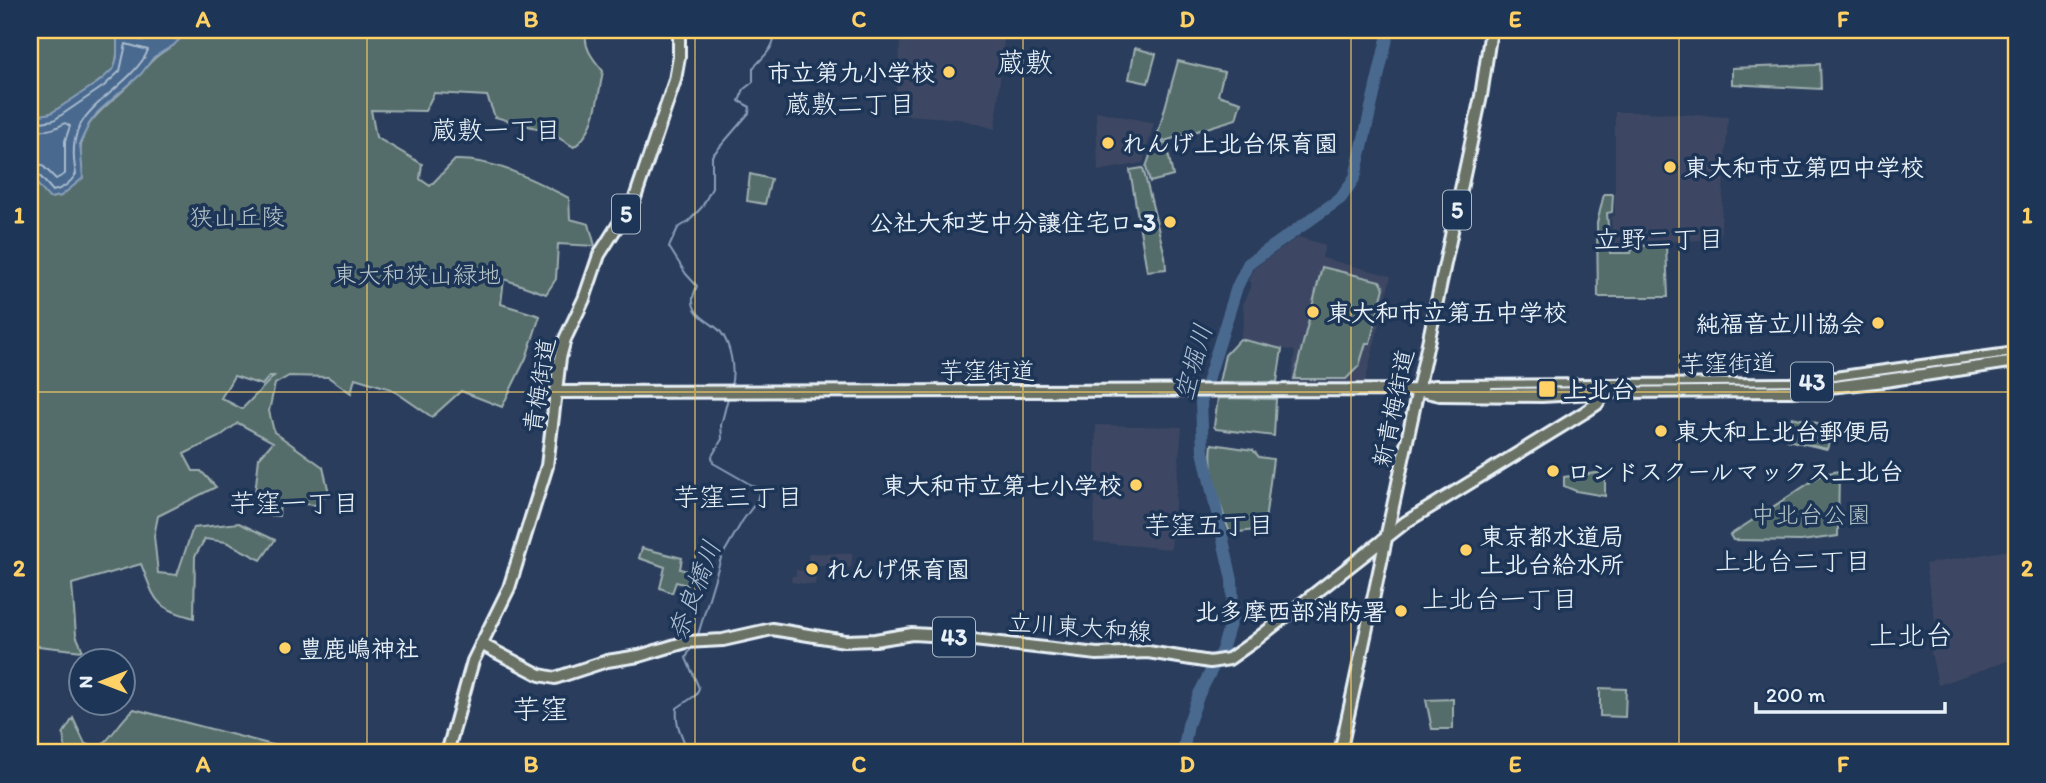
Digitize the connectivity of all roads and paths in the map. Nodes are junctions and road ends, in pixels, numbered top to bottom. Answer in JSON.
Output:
{"nodes":[{"id":1,"x":679,"y":30,"type":"edge"},
{"id":2,"x":1491,"y":30,"type":"edge"},
{"id":3,"x":2016,"y":353,"type":"edge"},
{"id":4,"x":2016,"y":361,"type":"edge"},
{"id":5,"x":1605,"y":389,"type":"junction"},
{"id":6,"x":1418,"y":390,"type":"junction"},
{"id":7,"x":556,"y":392,"type":"junction"},
{"id":8,"x":1393,"y":510,"type":"junction"},
{"id":9,"x":1409,"y":520,"type":"junction"},
{"id":10,"x":1387,"y":535,"type":"junction"},
{"id":11,"x":481,"y":643,"type":"junction"},
{"id":12,"x":447,"y":753,"type":"edge"},
{"id":13,"x":1340,"y":753,"type":"edge"}],
"edges":[{"from":1,"to":7,"type":"main road","name":"青梅街道","number":"5"},
{"from":2,"to":6,"type":"main road","name":"新青梅街道","number":"5"},
{"from":3,"to":5,"type":"main road","name":"芋窪街道","number":"43"},
{"from":4,"to":5,"type":"main road","name":"芋窪街道","number":"43"},
{"from":5,"to":6,"type":"main road","name":"芋窪街道","number":"43"},
{"from":5,"to":9,"type":"main road","name":"立川東大和線","number":"43"},
{"from":6,"to":7,"type":"main road","name":"芋窪街道","number":"43"},
{"from":6,"to":8,"type":"main road","name":"新青梅街道","number":"5"},
{"from":7,"to":11,"type":"main road","name":"青梅街道","number":"5"},
{"from":8,"to":9,"type":"main road"},
{"from":8,"to":10,"type":"main road","name":"新青梅街道","number":"5"},
{"from":9,"to":10,"type":"main road","name":"立川東大和線","number":"43"},
{"from":10,"to":11,"type":"main road","name":"立川東大和線","number":"43"},
{"from":10,"to":13,"type":"main road","name":"新青梅街道","number":"5"},
{"from":11,"to":12,"type":"main road","name":"青梅街道","number":"5"}]}
